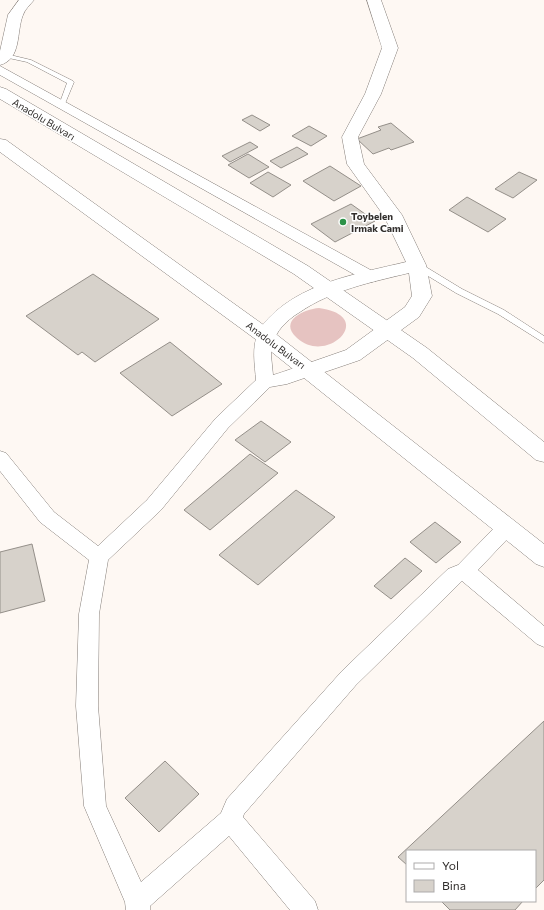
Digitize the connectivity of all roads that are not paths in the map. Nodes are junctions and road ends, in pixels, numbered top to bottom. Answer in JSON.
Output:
{"nodes":[{"id":1,"x":28,"y":0,"type":"edge"},
{"id":2,"x":374,"y":0,"type":"edge"},
{"id":3,"x":3,"y":58,"type":"edge"},
{"id":4,"x":0,"y":70,"type":"edge"},
{"id":5,"x":0,"y":92,"type":"edge"},
{"id":6,"x":62,"y":105,"type":"junction"},
{"id":7,"x":0,"y":144,"type":"edge"},
{"id":8,"x":417,"y":265,"type":"junction"},
{"id":9,"x":371,"y":277,"type":"junction"},
{"id":10,"x":327,"y":289,"type":"junction"},
{"id":11,"x":388,"y":331,"type":"junction"},
{"id":12,"x":265,"y":336,"type":"junction"},
{"id":13,"x":544,"y":340,"type":"edge"},
{"id":14,"x":310,"y":370,"type":"junction"},
{"id":15,"x":265,"y":382,"type":"junction"},
{"id":16,"x":544,"y":454,"type":"edge"},
{"id":17,"x":0,"y":458,"type":"edge"},
{"id":18,"x":507,"y":527,"type":"junction"},
{"id":19,"x":99,"y":557,"type":"junction"},
{"id":20,"x":544,"y":558,"type":"edge"},
{"id":21,"x":465,"y":571,"type":"junction"},
{"id":22,"x":544,"y":638,"type":"edge"},
{"id":23,"x":230,"y":820,"type":"junction"},
{"id":24,"x":138,"y":906,"type":"edge"},
{"id":25,"x":306,"y":910,"type":"edge"}],
"edges":[{"from":1,"to":3,"type":"main road"},
{"from":2,"to":8,"type":"main road"},
{"from":3,"to":6,"type":"lane"},
{"from":4,"to":6,"type":"street"},
{"from":5,"to":10,"type":"main road","name":"Anadolu Bulvarı"},
{"from":6,"to":9,"type":"street"},
{"from":7,"to":12,"type":"main road","name":"Anadolu Bulvarı"},
{"from":8,"to":9,"type":"main road"},
{"from":8,"to":11,"type":"main road"},
{"from":8,"to":13,"type":"lane"},
{"from":9,"to":10,"type":"main road"},
{"from":10,"to":11,"type":"main road","name":"Anadolu Bulvarı"},
{"from":10,"to":12,"type":"main road"},
{"from":11,"to":14,"type":"main road"},
{"from":11,"to":16,"type":"main road","name":"Anadolu Bulvarı"},
{"from":12,"to":14,"type":"main road","name":"Anadolu Bulvarı"},
{"from":12,"to":15,"type":"street"},
{"from":14,"to":15,"type":"street"},
{"from":14,"to":18,"type":"main road","name":"Anadolu Bulvarı"},
{"from":15,"to":19,"type":"street"},
{"from":17,"to":19,"type":"street"},
{"from":18,"to":20,"type":"main road","name":"Anadolu Bulvarı"},
{"from":18,"to":21,"type":"street"},
{"from":19,"to":24,"type":"street"},
{"from":21,"to":22,"type":"street"},
{"from":21,"to":23,"type":"street"},
{"from":23,"to":24,"type":"street"},
{"from":23,"to":25,"type":"street"}]}
